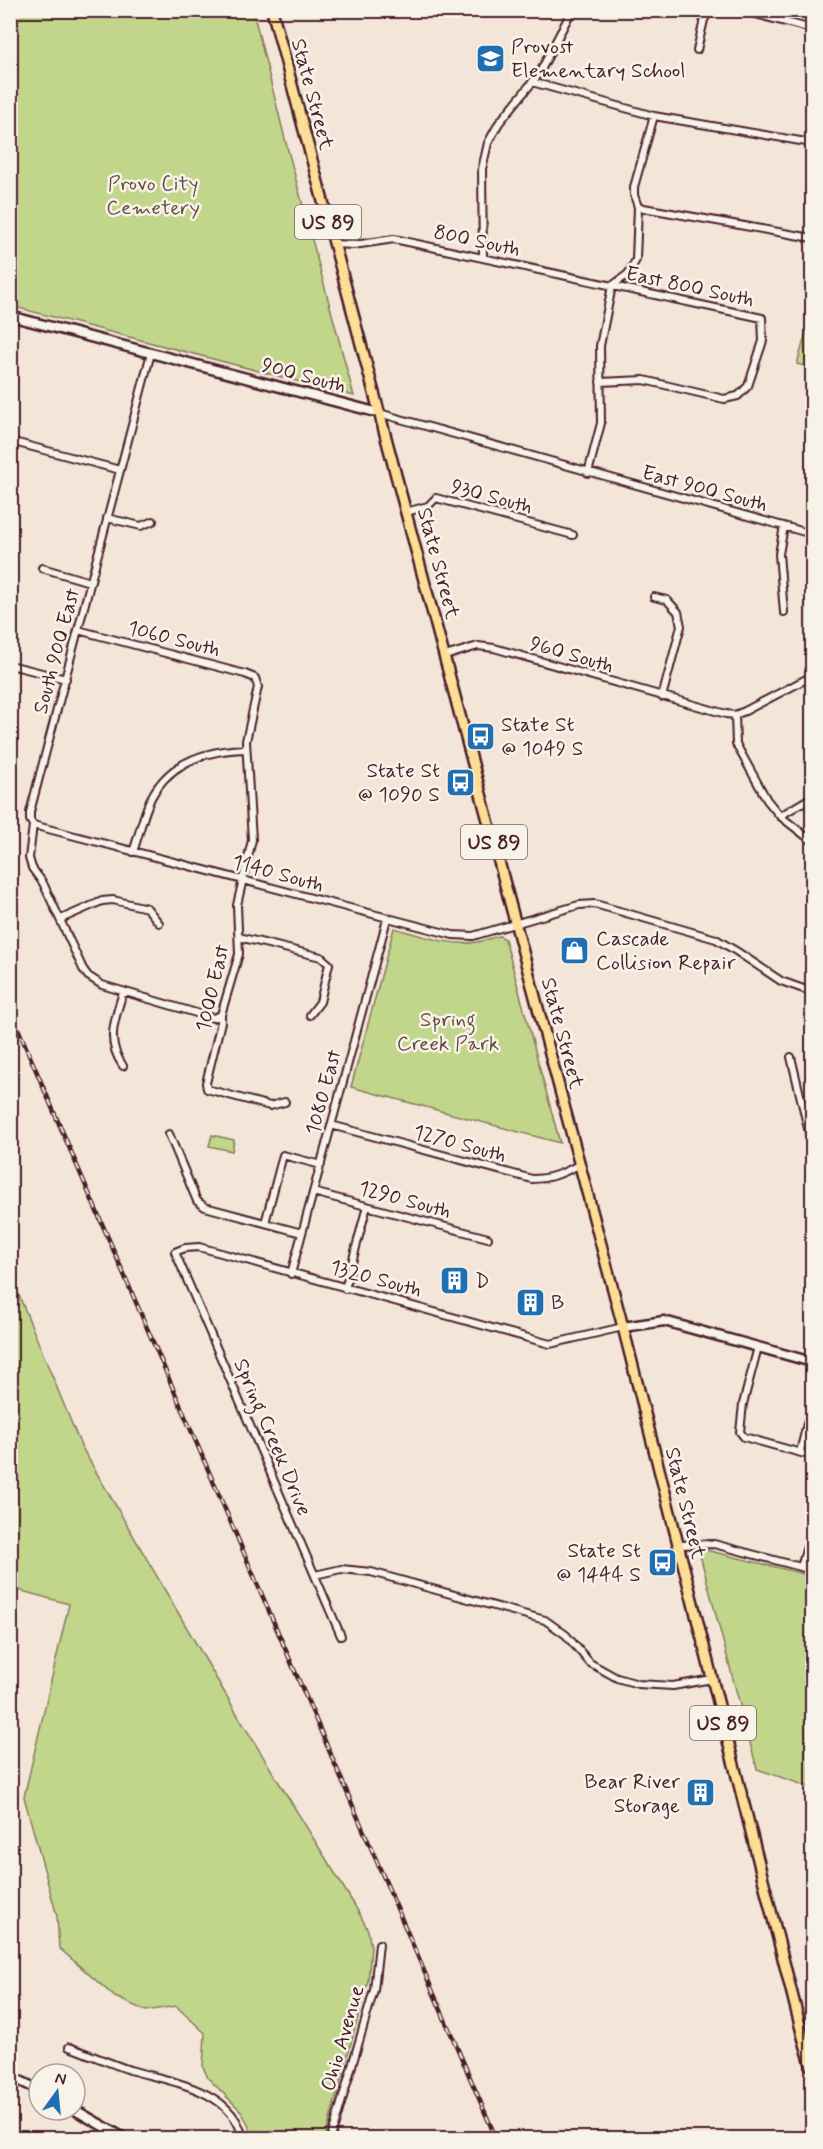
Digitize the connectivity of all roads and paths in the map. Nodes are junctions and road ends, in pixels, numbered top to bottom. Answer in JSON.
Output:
{"nodes":[{"id":1,"x":272,"y":10,"type":"edge"},
{"id":2,"x":572,"y":10,"type":"edge"},
{"id":3,"x":710,"y":10,"type":"edge"},
{"id":4,"x":740,"y":10,"type":"edge"},
{"id":5,"x":813,"y":29,"type":"edge"},
{"id":6,"x":697,"y":50,"type":"dead end"},
{"id":7,"x":532,"y":82,"type":"junction"},
{"id":8,"x":654,"y":116,"type":"junction"},
{"id":9,"x":813,"y":142,"type":"edge"},
{"id":10,"x":638,"y":207,"type":"junction"},
{"id":11,"x":813,"y":238,"type":"edge"},
{"id":12,"x":334,"y":244,"type":"junction"},
{"id":13,"x":483,"y":258,"type":"junction"},
{"id":14,"x":612,"y":286,"type":"junction"},
{"id":15,"x":10,"y":316,"type":"edge"},
{"id":16,"x":151,"y":353,"type":"junction"},
{"id":17,"x":600,"y":382,"type":"junction"},
{"id":18,"x":379,"y":413,"type":"junction"},
{"id":19,"x":10,"y":441,"type":"edge"},
{"id":20,"x":120,"y":470,"type":"junction"},
{"id":21,"x":588,"y":473,"type":"junction"},
{"id":22,"x":406,"y":512,"type":"junction"},
{"id":23,"x":107,"y":518,"type":"junction"},
{"id":24,"x":153,"y":521,"type":"dead end"},
{"id":25,"x":784,"y":526,"type":"junction"},
{"id":26,"x":813,"y":534,"type":"edge"},
{"id":27,"x":573,"y":535,"type":"dead end"},
{"id":28,"x":42,"y":568,"type":"dead end"},
{"id":29,"x":90,"y":582,"type":"junction"},
{"id":30,"x":654,"y":597,"type":"dead end"},
{"id":31,"x":784,"y":612,"type":"dead end"},
{"id":32,"x":78,"y":630,"type":"junction"},
{"id":33,"x":446,"y":656,"type":"junction"},
{"id":34,"x":10,"y":665,"type":"edge"},
{"id":35,"x":813,"y":675,"type":"edge"},
{"id":36,"x":66,"y":679,"type":"junction"},
{"id":37,"x":259,"y":684,"type":"joint"},
{"id":38,"x":662,"y":697,"type":"junction"},
{"id":39,"x":735,"y":715,"type":"junction"},
{"id":40,"x":246,"y":749,"type":"junction"},
{"id":41,"x":813,"y":797,"type":"edge"},
{"id":42,"x":780,"y":816,"type":"junction"},
{"id":43,"x":33,"y":825,"type":"junction"},
{"id":44,"x":813,"y":842,"type":"edge"},
{"id":45,"x":133,"y":852,"type":"junction"},
{"id":46,"x":243,"y":881,"type":"junction"},
{"id":47,"x":61,"y":919,"type":"junction"},
{"id":48,"x":387,"y":919,"type":"junction"},
{"id":49,"x":159,"y":923,"type":"dead end"},
{"id":50,"x":515,"y":924,"type":"junction"},
{"id":51,"x":239,"y":937,"type":"junction"},
{"id":52,"x":123,"y":992,"type":"junction"},
{"id":53,"x":813,"y":992,"type":"edge"},
{"id":54,"x":221,"y":1015,"type":"junction"},
{"id":55,"x":310,"y":1015,"type":"dead end"},
{"id":56,"x":791,"y":1057,"type":"dead end"},
{"id":57,"x":123,"y":1066,"type":"dead end"},
{"id":58,"x":285,"y":1102,"type":"dead end"},
{"id":59,"x":332,"y":1125,"type":"junction"},
{"id":60,"x":169,"y":1134,"type":"dead end"},
{"id":61,"x":813,"y":1145,"type":"edge"},
{"id":62,"x":579,"y":1164,"type":"junction"},
{"id":63,"x":321,"y":1165,"type":"junction"},
{"id":64,"x":313,"y":1192,"type":"junction"},
{"id":65,"x":367,"y":1206,"type":"junction"},
{"id":66,"x":265,"y":1223,"type":"junction"},
{"id":67,"x":302,"y":1233,"type":"junction"},
{"id":68,"x":488,"y":1238,"type":"dead end"},
{"id":69,"x":175,"y":1252,"type":"joint"},
{"id":70,"x":291,"y":1274,"type":"junction"},
{"id":71,"x":345,"y":1289,"type":"junction"},
{"id":72,"x":623,"y":1327,"type":"junction"},
{"id":73,"x":758,"y":1347,"type":"junction"},
{"id":74,"x":813,"y":1362,"type":"edge"},
{"id":75,"x":813,"y":1404,"type":"edge"},
{"id":76,"x":800,"y":1452,"type":"junction"},
{"id":77,"x":813,"y":1456,"type":"edge"},
{"id":78,"x":813,"y":1530,"type":"edge"},
{"id":79,"x":678,"y":1545,"type":"junction"},
{"id":80,"x":801,"y":1567,"type":"junction"},
{"id":81,"x":813,"y":1570,"type":"edge"},
{"id":82,"x":315,"y":1575,"type":"junction"},
{"id":83,"x":341,"y":1636,"type":"dead end"},
{"id":84,"x":712,"y":1678,"type":"junction"},
{"id":85,"x":379,"y":1944,"type":"dead end"},
{"id":86,"x":69,"y":2047,"type":"dead end"},
{"id":87,"x":813,"y":2067,"type":"edge"},
{"id":88,"x":10,"y":2076,"type":"edge"},
{"id":89,"x":27,"y":2084,"type":"edge"},
{"id":90,"x":87,"y":2117,"type":"edge"},
{"id":91,"x":124,"y":2139,"type":"edge"},
{"id":92,"x":243,"y":2139,"type":"edge"},
{"id":93,"x":331,"y":2139,"type":"edge"}],
"edges":[{"from":1,"to":12,"type":"main road","name":"State Street","number":"US 89"},
{"from":2,"to":7,"type":"street"},
{"from":3,"to":6,"type":"street"},
{"from":4,"to":5,"type":"street"},
{"from":7,"to":8,"type":"street"},
{"from":7,"to":13,"type":"street"},
{"from":8,"to":9,"type":"street"},
{"from":8,"to":10,"type":"street"},
{"from":10,"to":11,"type":"street"},
{"from":10,"to":14,"type":"street"},
{"from":12,"to":13,"type":"street","name":"800 South"},
{"from":12,"to":18,"type":"main road","name":"State Street","number":"US 89"},
{"from":13,"to":14,"type":"street","name":"800 South"},
{"from":14,"to":17,"type":"street"},
{"from":14,"to":17,"type":"street","name":"East 800 South"},
{"from":15,"to":16,"type":"street","name":"900 South"},
{"from":16,"to":18,"type":"street","name":"900 South"},
{"from":16,"to":20,"type":"street","name":"South 900 East"},
{"from":17,"to":21,"type":"street"},
{"from":18,"to":21,"type":"street","name":"900 South"},
{"from":18,"to":22,"type":"main road","name":"State Street","number":"US 89"},
{"from":19,"to":20,"type":"street"},
{"from":20,"to":23,"type":"street","name":"South 900 East"},
{"from":21,"to":25,"type":"street","name":"East 900 South"},
{"from":22,"to":27,"type":"street","name":"930 South"},
{"from":22,"to":33,"type":"main road","name":"State Street","number":"US 89"},
{"from":23,"to":24,"type":"street"},
{"from":23,"to":29,"type":"street","name":"South 900 East"},
{"from":25,"to":26,"type":"street","name":"East 900 South"},
{"from":25,"to":31,"type":"street"},
{"from":28,"to":29,"type":"street"},
{"from":29,"to":32,"type":"street","name":"South 900 East"},
{"from":30,"to":38,"type":"street"},
{"from":32,"to":36,"type":"street","name":"South 900 East"},
{"from":32,"to":37,"type":"street","name":"1060 South"},
{"from":33,"to":38,"type":"street","name":"960 South"},
{"from":33,"to":50,"type":"main road","name":"State Street","number":"US 89"},
{"from":34,"to":36,"type":"street"},
{"from":35,"to":39,"type":"street"},
{"from":36,"to":43,"type":"street","name":"South 900 East"},
{"from":37,"to":40,"type":"street","name":"1000 East"},
{"from":38,"to":39,"type":"street","name":"960 South"},
{"from":39,"to":42,"type":"street"},
{"from":40,"to":45,"type":"street"},
{"from":40,"to":46,"type":"street","name":"1000 East"},
{"from":41,"to":42,"type":"street"},
{"from":42,"to":44,"type":"street"},
{"from":43,"to":45,"type":"street","name":"1140 South"},
{"from":43,"to":47,"type":"street","name":"South 900 East"},
{"from":45,"to":46,"type":"street","name":"1140 South"},
{"from":46,"to":48,"type":"street","name":"1140 South"},
{"from":46,"to":51,"type":"street","name":"1000 East"},
{"from":47,"to":49,"type":"street"},
{"from":47,"to":52,"type":"street","name":"South 900 East"},
{"from":48,"to":50,"type":"street","name":"1140 South"},
{"from":48,"to":59,"type":"street","name":"1080 East"},
{"from":50,"to":53,"type":"street","name":"1140 South"},
{"from":50,"to":62,"type":"main road","name":"State Street","number":"US 89"},
{"from":51,"to":54,"type":"street","name":"1000 East"},
{"from":51,"to":55,"type":"street"},
{"from":52,"to":54,"type":"street"},
{"from":52,"to":57,"type":"street"},
{"from":54,"to":58,"type":"street","name":"1000 East"},
{"from":56,"to":61,"type":"street"},
{"from":59,"to":62,"type":"street","name":"1270 South"},
{"from":59,"to":63,"type":"street","name":"1080 East"},
{"from":60,"to":66,"type":"street"},
{"from":62,"to":72,"type":"main road","name":"State Street","number":"US 89"},
{"from":63,"to":64,"type":"street","name":"1080 East"},
{"from":63,"to":66,"type":"street"},
{"from":64,"to":65,"type":"street","name":"1290 South"},
{"from":64,"to":67,"type":"street","name":"1080 East"},
{"from":65,"to":68,"type":"street","name":"1290 South"},
{"from":65,"to":71,"type":"street"},
{"from":66,"to":67,"type":"street"},
{"from":67,"to":70,"type":"street","name":"1080 East"},
{"from":69,"to":70,"type":"street","name":"1320 South"},
{"from":69,"to":82,"type":"street","name":"Spring Creek Drive"},
{"from":70,"to":71,"type":"street","name":"1320 South"},
{"from":71,"to":72,"type":"street","name":"1320 South"},
{"from":72,"to":73,"type":"street","name":"1320 South"},
{"from":72,"to":79,"type":"main road","name":"State Street","number":"US 89"},
{"from":73,"to":74,"type":"street","name":"1320 South"},
{"from":73,"to":76,"type":"street"},
{"from":75,"to":76,"type":"street"},
{"from":76,"to":77,"type":"street"},
{"from":78,"to":80,"type":"street"},
{"from":79,"to":80,"type":"street"},
{"from":79,"to":84,"type":"main road","name":"State Street","number":"US 89"},
{"from":80,"to":81,"type":"street"},
{"from":82,"to":83,"type":"street","name":"Spring Creek Drive"},
{"from":82,"to":84,"type":"street"},
{"from":84,"to":87,"type":"main road","name":"State Street","number":"US 89"},
{"from":85,"to":93,"type":"street","name":"Ohio Avenue"},
{"from":86,"to":92,"type":"street"},
{"from":88,"to":89,"type":"street"},
{"from":90,"to":91,"type":"street"}]}
